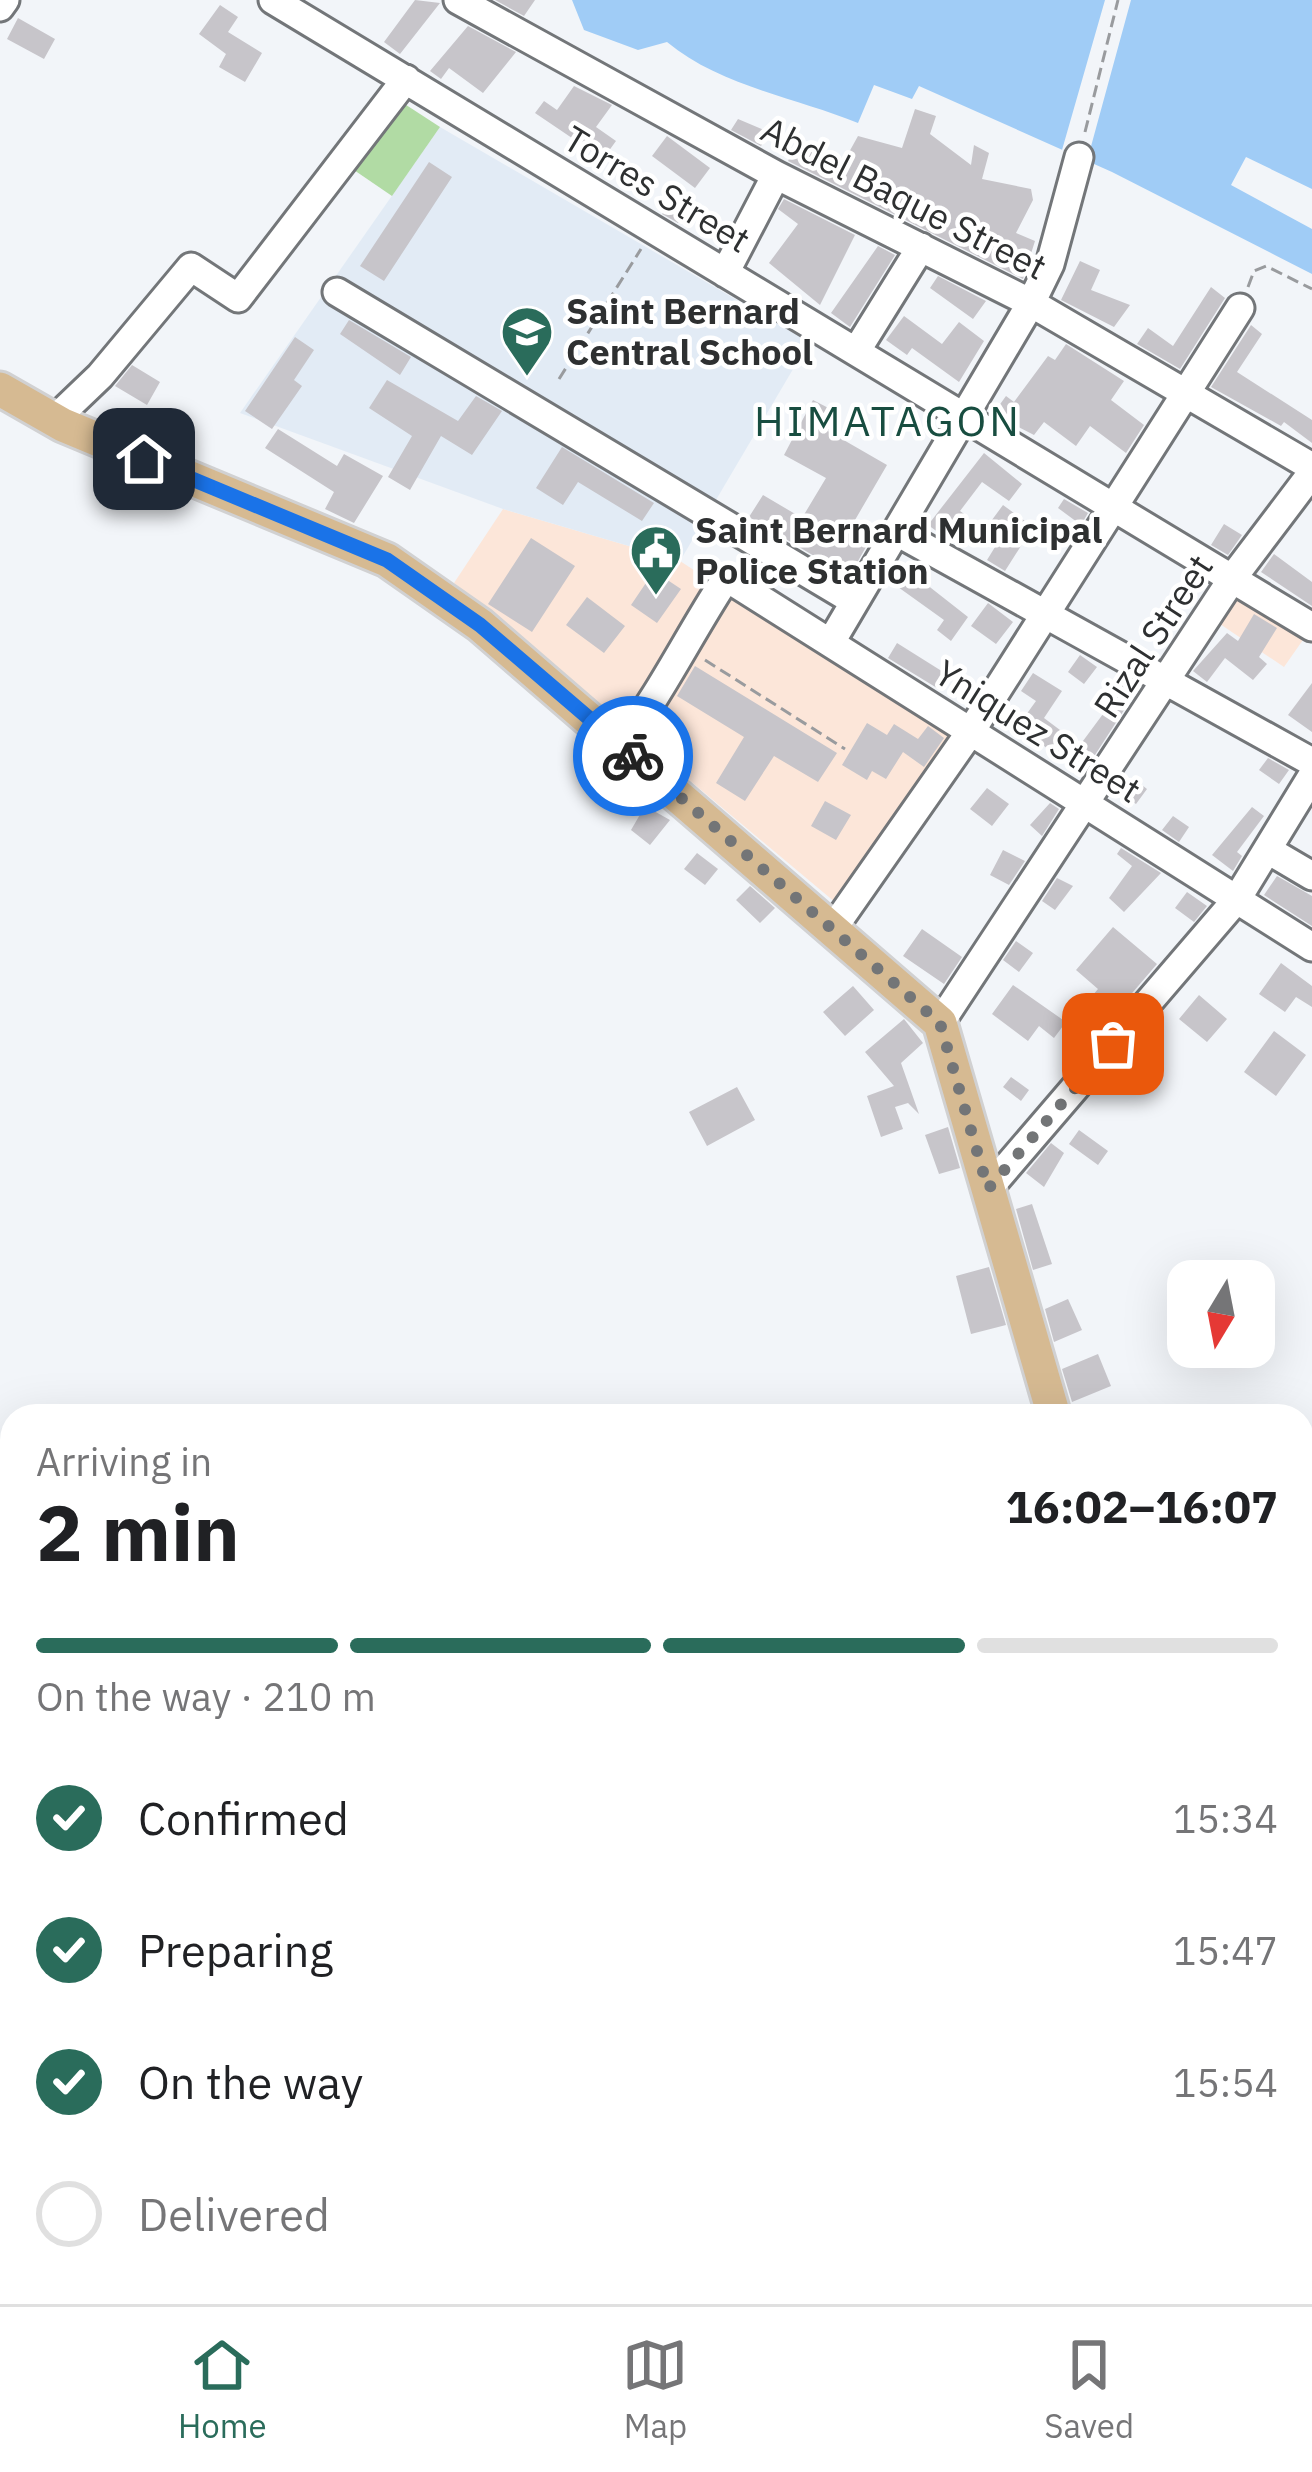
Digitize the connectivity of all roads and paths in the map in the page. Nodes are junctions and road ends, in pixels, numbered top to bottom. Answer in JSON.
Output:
{"nodes":[{"id":1,"x":274,"y":0,"type":"edge"},
{"id":2,"x":458,"y":0,"type":"edge"},
{"id":3,"x":1118,"y":0,"type":"edge"},
{"id":4,"x":406,"y":79,"type":"junction"},
{"id":5,"x":1079,"y":158,"type":"joint"},
{"id":6,"x":776,"y":175,"type":"junction"},
{"id":7,"x":654,"y":229,"type":"junction"},
{"id":8,"x":921,"y":247,"type":"junction"},
{"id":9,"x":725,"y":273,"type":"junction"},
{"id":10,"x":1312,"y":289,"type":"edge"},
{"id":11,"x":338,"y":292,"type":"dead end"},
{"id":12,"x":1031,"y":303,"type":"junction"},
{"id":13,"x":1240,"y":308,"type":"joint"},
{"id":14,"x":857,"y":350,"type":"junction"},
{"id":15,"x":559,"y":379,"type":"dead end"},
{"id":16,"x":0,"y":388,"type":"edge"},
{"id":17,"x":1185,"y":389,"type":"junction"},
{"id":18,"x":965,"y":414,"type":"junction"},
{"id":19,"x":54,"y":420,"type":"junction"},
{"id":20,"x":1312,"y":470,"type":"edge"},
{"id":21,"x":1111,"y":504,"type":"junction"},
{"id":22,"x":897,"y":532,"type":"junction"},
{"id":23,"x":1234,"y":577,"type":"junction"},
{"id":24,"x":854,"y":601,"type":"junction"},
{"id":25,"x":1046,"y":611,"type":"junction"},
{"id":26,"x":1312,"y":626,"type":"edge"},
{"id":27,"x":831,"y":642,"type":"junction"},
{"id":28,"x":682,"y":646,"type":"junction"},
{"id":29,"x":1168,"y":678,"type":"junction"},
{"id":30,"x":971,"y":731,"type":"junction"},
{"id":31,"x":621,"y":746,"type":"junction"},
{"id":32,"x":845,"y":749,"type":"dead end"},
{"id":33,"x":1312,"y":762,"type":"edge"},
{"id":34,"x":1312,"y":776,"type":"edge"},
{"id":35,"x":1086,"y":805,"type":"junction"},
{"id":36,"x":1268,"y":850,"type":"junction"},
{"id":37,"x":1312,"y":876,"type":"edge"},
{"id":38,"x":1237,"y":899,"type":"junction"},
{"id":39,"x":834,"y":927,"type":"junction"},
{"id":40,"x":1312,"y":947,"type":"edge"},
{"id":41,"x":940,"y":1023,"type":"junction"},
{"id":42,"x":988,"y":1189,"type":"junction"},
{"id":43,"x":1051,"y":1404,"type":"edge"}],
"edges":[{"from":1,"to":4,"type":"street","name":"Torres Street"},
{"from":2,"to":6,"type":"street","name":"Abdel Baque Street"},
{"from":3,"to":5,"type":"path"},
{"from":4,"to":7,"type":"street","name":"Torres Street"},
{"from":4,"to":19,"type":"street"},
{"from":5,"to":12,"type":"street"},
{"from":6,"to":8,"type":"street","name":"Abdel Baque Street"},
{"from":6,"to":9,"type":"street"},
{"from":7,"to":9,"type":"street","name":"Torres Street"},
{"from":7,"to":15,"type":"path"},
{"from":8,"to":12,"type":"street","name":"Abdel Baque Street"},
{"from":8,"to":14,"type":"street"},
{"from":9,"to":14,"type":"street","name":"Torres Street"},
{"from":10,"to":13,"type":"path"},
{"from":11,"to":24,"type":"street"},
{"from":12,"to":17,"type":"street","name":"Abdel Baque Street"},
{"from":12,"to":18,"type":"street"},
{"from":13,"to":17,"type":"street"},
{"from":14,"to":18,"type":"street","name":"Torres Street"},
{"from":16,"to":19,"type":"main road"},
{"from":17,"to":20,"type":"street","name":"Abdel Baque Street"},
{"from":17,"to":21,"type":"street"},
{"from":18,"to":21,"type":"street","name":"Torres Street"},
{"from":18,"to":22,"type":"street"},
{"from":19,"to":31,"type":"main road"},
{"from":20,"to":23,"type":"street","name":"Rizal Street"},
{"from":21,"to":23,"type":"street","name":"Torres Street"},
{"from":21,"to":25,"type":"street"},
{"from":22,"to":24,"type":"street"},
{"from":22,"to":25,"type":"street"},
{"from":23,"to":26,"type":"street","name":"Torres Street"},
{"from":23,"to":29,"type":"street","name":"Rizal Street"},
{"from":24,"to":27,"type":"street"},
{"from":25,"to":29,"type":"street"},
{"from":25,"to":30,"type":"street"},
{"from":27,"to":28,"type":"street","name":"Yniquez Street"},
{"from":27,"to":30,"type":"street","name":"Yniquez Street"},
{"from":28,"to":31,"type":"street"},
{"from":28,"to":32,"type":"path"},
{"from":29,"to":33,"type":"street"},
{"from":29,"to":35,"type":"street","name":"Rizal Street"},
{"from":30,"to":35,"type":"street","name":"Yniquez Street"},
{"from":30,"to":39,"type":"street"},
{"from":31,"to":39,"type":"main road"},
{"from":34,"to":36,"type":"street"},
{"from":35,"to":38,"type":"street","name":"Yniquez Street"},
{"from":35,"to":41,"type":"street","name":"Rizal Street"},
{"from":36,"to":37,"type":"street"},
{"from":36,"to":38,"type":"street"},
{"from":38,"to":40,"type":"street","name":"Yniquez Street"},
{"from":38,"to":42,"type":"street"},
{"from":39,"to":41,"type":"main road"},
{"from":41,"to":42,"type":"main road"},
{"from":42,"to":43,"type":"main road"}]}
